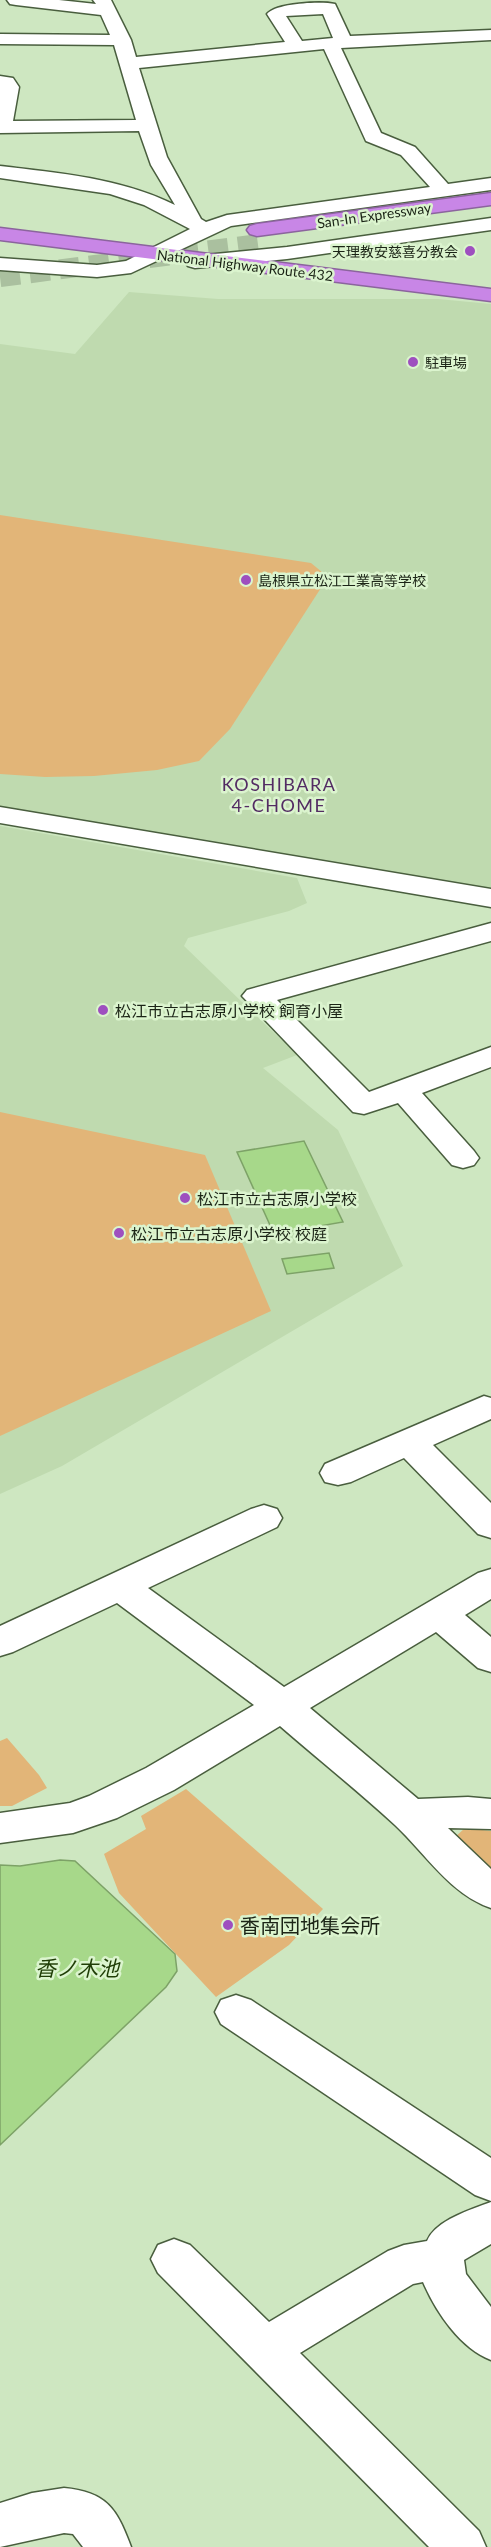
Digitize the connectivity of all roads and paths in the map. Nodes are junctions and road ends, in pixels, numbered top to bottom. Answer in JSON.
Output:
{"nodes":[{"id":1,"x":16,"y":0,"type":"edge"},
{"id":2,"x":327,"y":4,"type":"edge"},
{"id":3,"x":105,"y":6,"type":"edge"},
{"id":4,"x":491,"y":35,"type":"edge"},
{"id":5,"x":0,"y":39,"type":"edge"},
{"id":6,"x":122,"y":40,"type":"junction"},
{"id":7,"x":337,"y":43,"type":"junction"},
{"id":8,"x":297,"y":47,"type":"junction"},
{"id":9,"x":130,"y":63,"type":"junction"},
{"id":10,"x":0,"y":81,"type":"edge"},
{"id":11,"x":146,"y":125,"type":"junction"},
{"id":12,"x":1,"y":127,"type":"edge"},
{"id":13,"x":0,"y":172,"type":"edge"},
{"id":14,"x":491,"y":184,"type":"edge"},
{"id":15,"x":444,"y":191,"type":"junction"},
{"id":16,"x":491,"y":199,"type":"edge"},
{"id":17,"x":491,"y":212,"type":"edge"},
{"id":18,"x":491,"y":224,"type":"edge"},
{"id":19,"x":199,"y":225,"type":"junction"},
{"id":20,"x":0,"y":234,"type":"edge"},
{"id":21,"x":337,"y":245,"type":"junction"},
{"id":22,"x":153,"y":254,"type":"junction"},
{"id":23,"x":210,"y":261,"type":"junction"},
{"id":24,"x":0,"y":264,"type":"edge"},
{"id":25,"x":131,"y":267,"type":"junction"},
{"id":26,"x":335,"y":276,"type":"junction"},
{"id":27,"x":491,"y":295,"type":"edge"},
{"id":28,"x":0,"y":815,"type":"edge"},
{"id":29,"x":491,"y":898,"type":"edge"},
{"id":30,"x":491,"y":932,"type":"edge"},
{"id":31,"x":491,"y":1056,"type":"edge"},
{"id":32,"x":403,"y":1090,"type":"junction"},
{"id":33,"x":463,"y":1158,"type":"dead end"},
{"id":34,"x":484,"y":1408,"type":"dead end"},
{"id":35,"x":408,"y":1442,"type":"junction"},
{"id":36,"x":338,"y":1473,"type":"dead end"},
{"id":37,"x":264,"y":1518,"type":"dead end"},
{"id":38,"x":491,"y":1526,"type":"edge"},
{"id":39,"x":491,"y":1582,"type":"edge"},
{"id":40,"x":122,"y":1587,"type":"junction"},
{"id":41,"x":440,"y":1614,"type":"junction"},
{"id":42,"x":0,"y":1642,"type":"edge"},
{"id":43,"x":491,"y":1658,"type":"edge"},
{"id":44,"x":282,"y":1706,"type":"junction"},
{"id":45,"x":491,"y":1814,"type":"edge"},
{"id":46,"x":410,"y":1815,"type":"junction"},
{"id":47,"x":0,"y":1828,"type":"edge"},
{"id":48,"x":491,"y":1892,"type":"edge"},
{"id":49,"x":236,"y":2012,"type":"dead end"},
{"id":50,"x":491,"y":2182,"type":"edge"},
{"id":51,"x":491,"y":2222,"type":"edge"},
{"id":52,"x":174,"y":2259,"type":"dead end"},
{"id":53,"x":441,"y":2259,"type":"junction"},
{"id":54,"x":491,"y":2339,"type":"edge"},
{"id":55,"x":265,"y":2349,"type":"junction"},
{"id":56,"x":0,"y":2526,"type":"edge"},
{"id":57,"x":107,"y":2547,"type":"edge"},
{"id":58,"x":462,"y":2547,"type":"edge"}],
"edges":[{"from":1,"to":3,"type":"street"},
{"from":2,"to":7,"type":"street"},
{"from":2,"to":8,"type":"street"},
{"from":3,"to":6,"type":"street"},
{"from":4,"to":7,"type":"street"},
{"from":5,"to":6,"type":"street"},
{"from":6,"to":9,"type":"street"},
{"from":7,"to":8,"type":"street"},
{"from":7,"to":15,"type":"street"},
{"from":8,"to":9,"type":"street"},
{"from":9,"to":11,"type":"street"},
{"from":10,"to":12,"type":"street"},
{"from":11,"to":12,"type":"street"},
{"from":11,"to":19,"type":"street"},
{"from":13,"to":19,"type":"street"},
{"from":14,"to":15,"type":"street"},
{"from":15,"to":19,"type":"street"},
{"from":16,"to":17,"type":"highway","name":"San-In Expressway"},
{"from":18,"to":21,"type":"street"},
{"from":19,"to":22,"type":"street"},
{"from":20,"to":22,"type":"highway","name":"National Highway Route 432"},
{"from":21,"to":23,"type":"street"},
{"from":21,"to":26,"type":"street"},
{"from":22,"to":23,"type":"highway","name":"National Highway Route 432"},
{"from":22,"to":25,"type":"street"},
{"from":23,"to":25,"type":"street"},
{"from":23,"to":26,"type":"highway","name":"National Highway Route 432"},
{"from":24,"to":25,"type":"street"},
{"from":26,"to":27,"type":"highway","name":"National Highway Route 432"},
{"from":28,"to":29,"type":"street"},
{"from":30,"to":32,"type":"street"},
{"from":31,"to":32,"type":"street"},
{"from":32,"to":33,"type":"street"},
{"from":34,"to":35,"type":"street"},
{"from":35,"to":36,"type":"street"},
{"from":35,"to":38,"type":"street"},
{"from":37,"to":40,"type":"street"},
{"from":39,"to":41,"type":"street"},
{"from":40,"to":42,"type":"street"},
{"from":40,"to":44,"type":"street"},
{"from":41,"to":43,"type":"street"},
{"from":41,"to":44,"type":"street"},
{"from":44,"to":46,"type":"street"},
{"from":44,"to":47,"type":"street"},
{"from":45,"to":46,"type":"street"},
{"from":46,"to":48,"type":"street"},
{"from":49,"to":50,"type":"street"},
{"from":51,"to":53,"type":"street"},
{"from":52,"to":55,"type":"street"},
{"from":53,"to":54,"type":"street"},
{"from":53,"to":55,"type":"street"},
{"from":55,"to":58,"type":"street"},
{"from":56,"to":57,"type":"street"}]}
